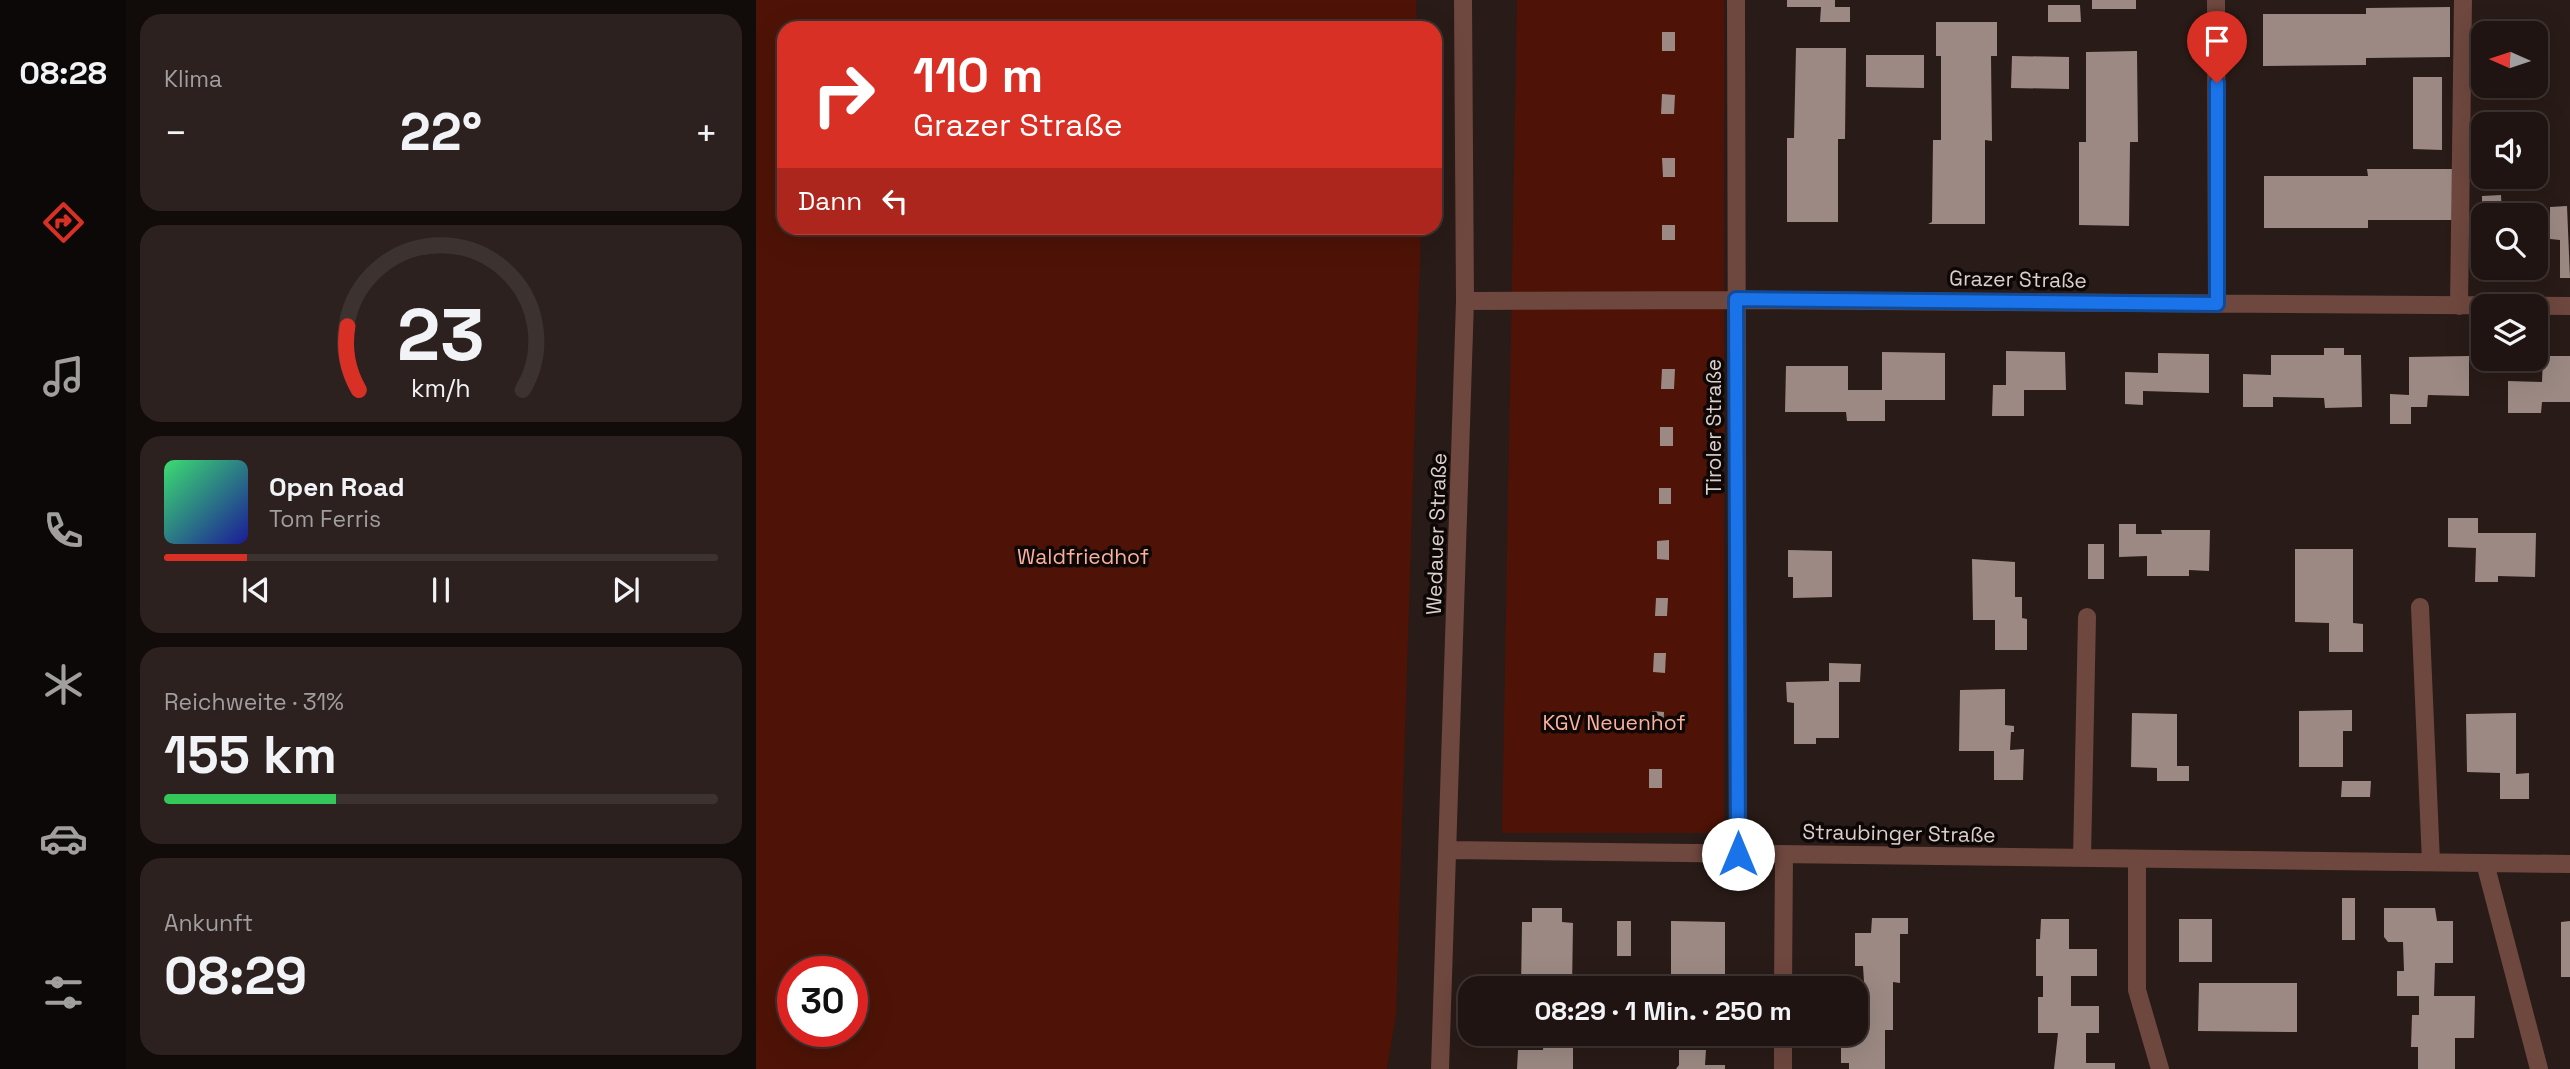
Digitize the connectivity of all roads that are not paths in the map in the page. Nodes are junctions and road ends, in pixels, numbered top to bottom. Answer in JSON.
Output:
{"nodes":[{"id":1,"x":1463,"y":0,"type":"edge"},
{"id":2,"x":1736,"y":0,"type":"edge"},
{"id":3,"x":2216,"y":0,"type":"edge"},
{"id":4,"x":2463,"y":0,"type":"edge"},
{"id":5,"x":1736,"y":299,"type":"junction"},
{"id":6,"x":1465,"y":301,"type":"junction"},
{"id":7,"x":2217,"y":304,"type":"junction"},
{"id":8,"x":2459,"y":306,"type":"junction"},
{"id":9,"x":2570,"y":306,"type":"edge"},
{"id":10,"x":2420,"y":607,"type":"dead end"},
{"id":11,"x":2087,"y":617,"type":"dead end"},
{"id":12,"x":1450,"y":850,"type":"junction"},
{"id":13,"x":1738,"y":854,"type":"junction"},
{"id":14,"x":1784,"y":855,"type":"junction"},
{"id":15,"x":2082,"y":858,"type":"junction"},
{"id":16,"x":2137,"y":859,"type":"junction"},
{"id":17,"x":2431,"y":862,"type":"junction"},
{"id":18,"x":2485,"y":863,"type":"junction"},
{"id":19,"x":2570,"y":864,"type":"edge"},
{"id":20,"x":1783,"y":976,"type":"edge"},
{"id":21,"x":1783,"y":1046,"type":"edge"},
{"id":22,"x":1440,"y":1069,"type":"edge"},
{"id":23,"x":1783,"y":1069,"type":"edge"},
{"id":24,"x":2160,"y":1069,"type":"edge"},
{"id":25,"x":2539,"y":1069,"type":"edge"}],
"edges":[{"from":1,"to":6,"type":"street","name":"Wedauer Straße"},
{"from":2,"to":5,"type":"street","name":"Tiroler Straße"},
{"from":3,"to":7,"type":"street"},
{"from":4,"to":8,"type":"street"},
{"from":5,"to":6,"type":"street","name":"Grazer Straße"},
{"from":5,"to":7,"type":"street","name":"Grazer Straße"},
{"from":5,"to":13,"type":"street","name":"Tiroler Straße"},
{"from":6,"to":12,"type":"street","name":"Wedauer Straße"},
{"from":7,"to":8,"type":"street","name":"Grazer Straße"},
{"from":8,"to":9,"type":"street","name":"Grazer Straße"},
{"from":10,"to":17,"type":"street"},
{"from":11,"to":15,"type":"street"},
{"from":12,"to":13,"type":"street","name":"Straubinger Straße"},
{"from":12,"to":22,"type":"street","name":"Wedauer Straße"},
{"from":13,"to":14,"type":"street","name":"Straubinger Straße"},
{"from":14,"to":15,"type":"street","name":"Straubinger Straße"},
{"from":14,"to":20,"type":"street"},
{"from":15,"to":16,"type":"street","name":"Straubinger Straße"},
{"from":16,"to":17,"type":"street","name":"Straubinger Straße"},
{"from":16,"to":24,"type":"street"},
{"from":17,"to":18,"type":"street","name":"Straubinger Straße"},
{"from":18,"to":19,"type":"street","name":"Straubinger Straße"},
{"from":18,"to":25,"type":"street"},
{"from":21,"to":23,"type":"street"}]}
